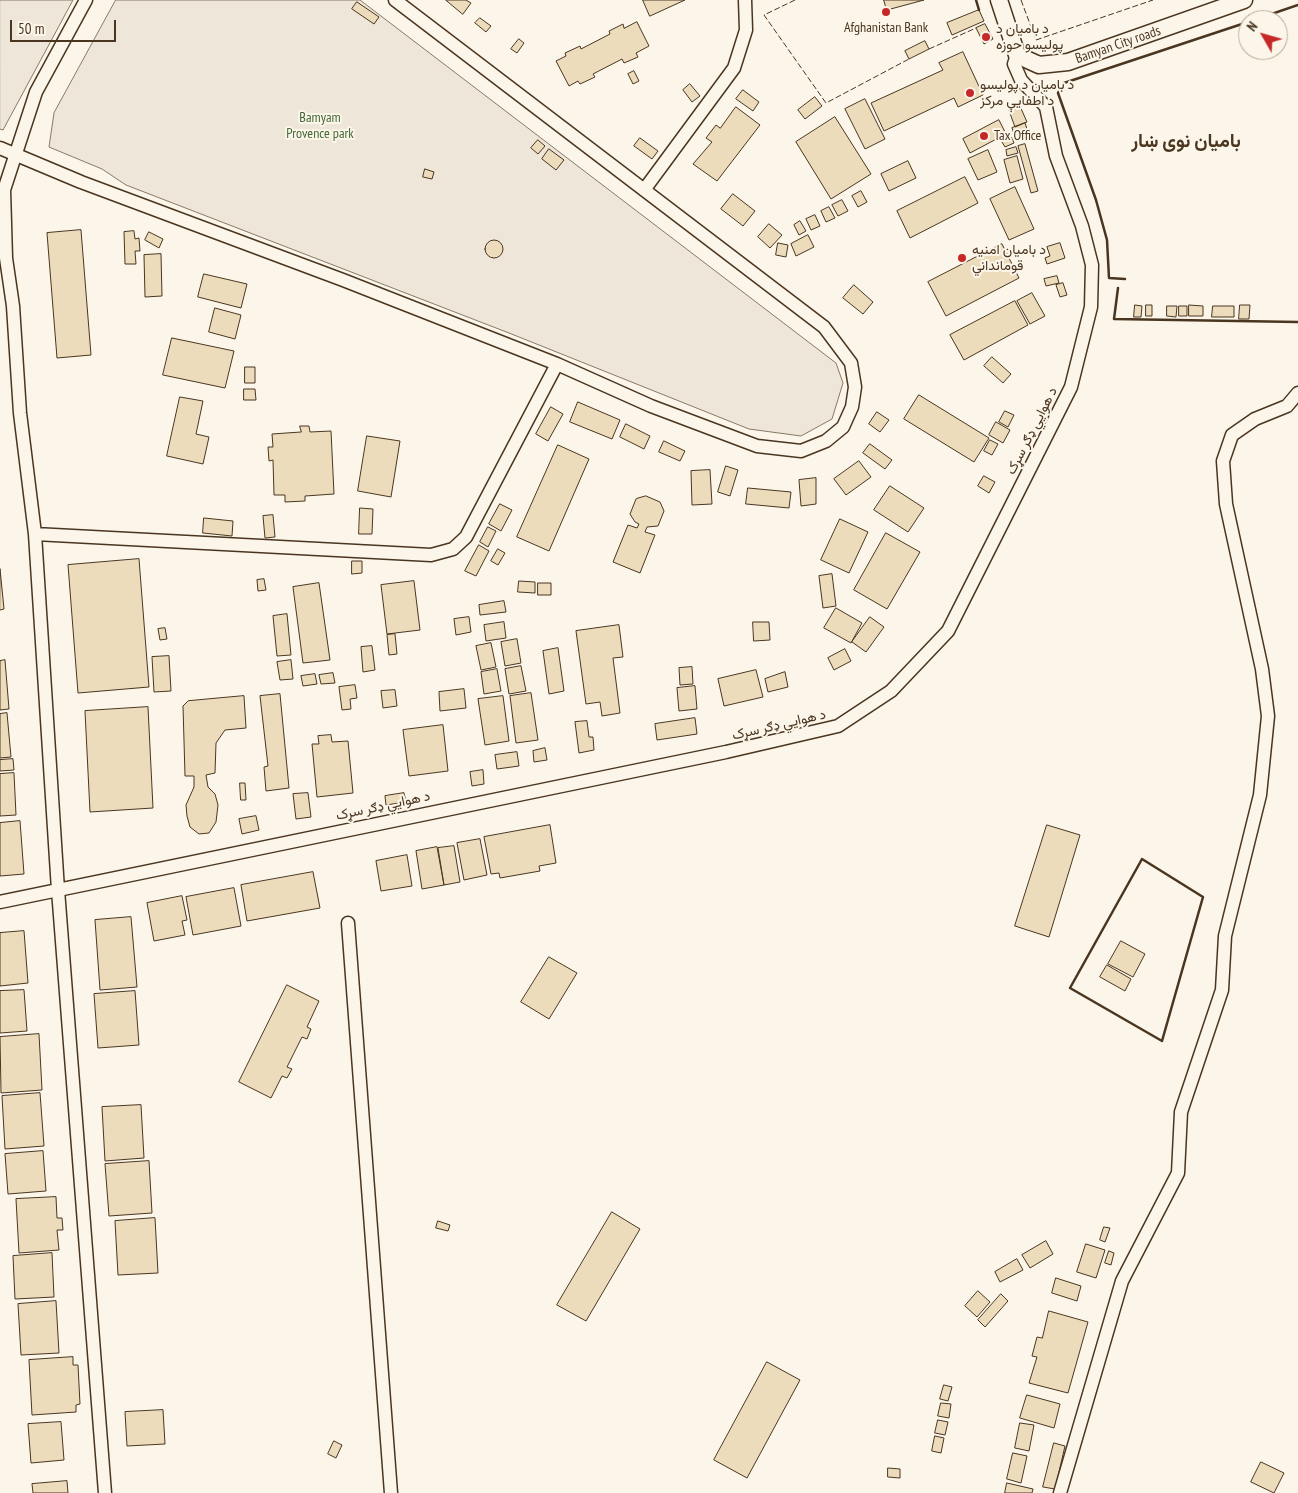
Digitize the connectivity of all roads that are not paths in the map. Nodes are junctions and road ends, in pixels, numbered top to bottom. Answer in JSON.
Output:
{"nodes":[{"id":1,"x":86,"y":0,"type":"edge"},
{"id":2,"x":395,"y":0,"type":"edge"},
{"id":3,"x":745,"y":0,"type":"edge"},
{"id":4,"x":999,"y":0,"type":"edge"},
{"id":5,"x":1244,"y":0,"type":"edge"},
{"id":6,"x":1017,"y":55,"type":"junction"},
{"id":7,"x":0,"y":148,"type":"edge"},
{"id":8,"x":16,"y":154,"type":"junction"},
{"id":9,"x":644,"y":190,"type":"junction"},
{"id":10,"x":557,"y":364,"type":"junction"},
{"id":11,"x":1298,"y":393,"type":"edge"},
{"id":12,"x":35,"y":534,"type":"junction"},
{"id":13,"x":58,"y":890,"type":"junction"},
{"id":14,"x":0,"y":902,"type":"edge"},
{"id":15,"x":348,"y":923,"type":"dead end"},
{"id":16,"x":105,"y":1493,"type":"edge"},
{"id":17,"x":391,"y":1493,"type":"edge"},
{"id":18,"x":1060,"y":1493,"type":"edge"}],
"edges":[{"from":1,"to":8,"type":"street"},
{"from":2,"to":9,"type":"street"},
{"from":3,"to":9,"type":"street"},
{"from":4,"to":6,"type":"street"},
{"from":5,"to":6,"type":"street","name":"Bamyan City roads"},
{"from":6,"to":13,"type":"street","name":"د هوايي ډګر سړک"},
{"from":7,"to":8,"type":"street"},
{"from":8,"to":10,"type":"street"},
{"from":8,"to":12,"type":"street"},
{"from":9,"to":10,"type":"street"},
{"from":10,"to":12,"type":"street"},
{"from":11,"to":18,"type":"street"},
{"from":12,"to":13,"type":"street"},
{"from":13,"to":14,"type":"street","name":"د هوايي ډګر سړک"},
{"from":13,"to":16,"type":"street"},
{"from":15,"to":17,"type":"street"}]}
